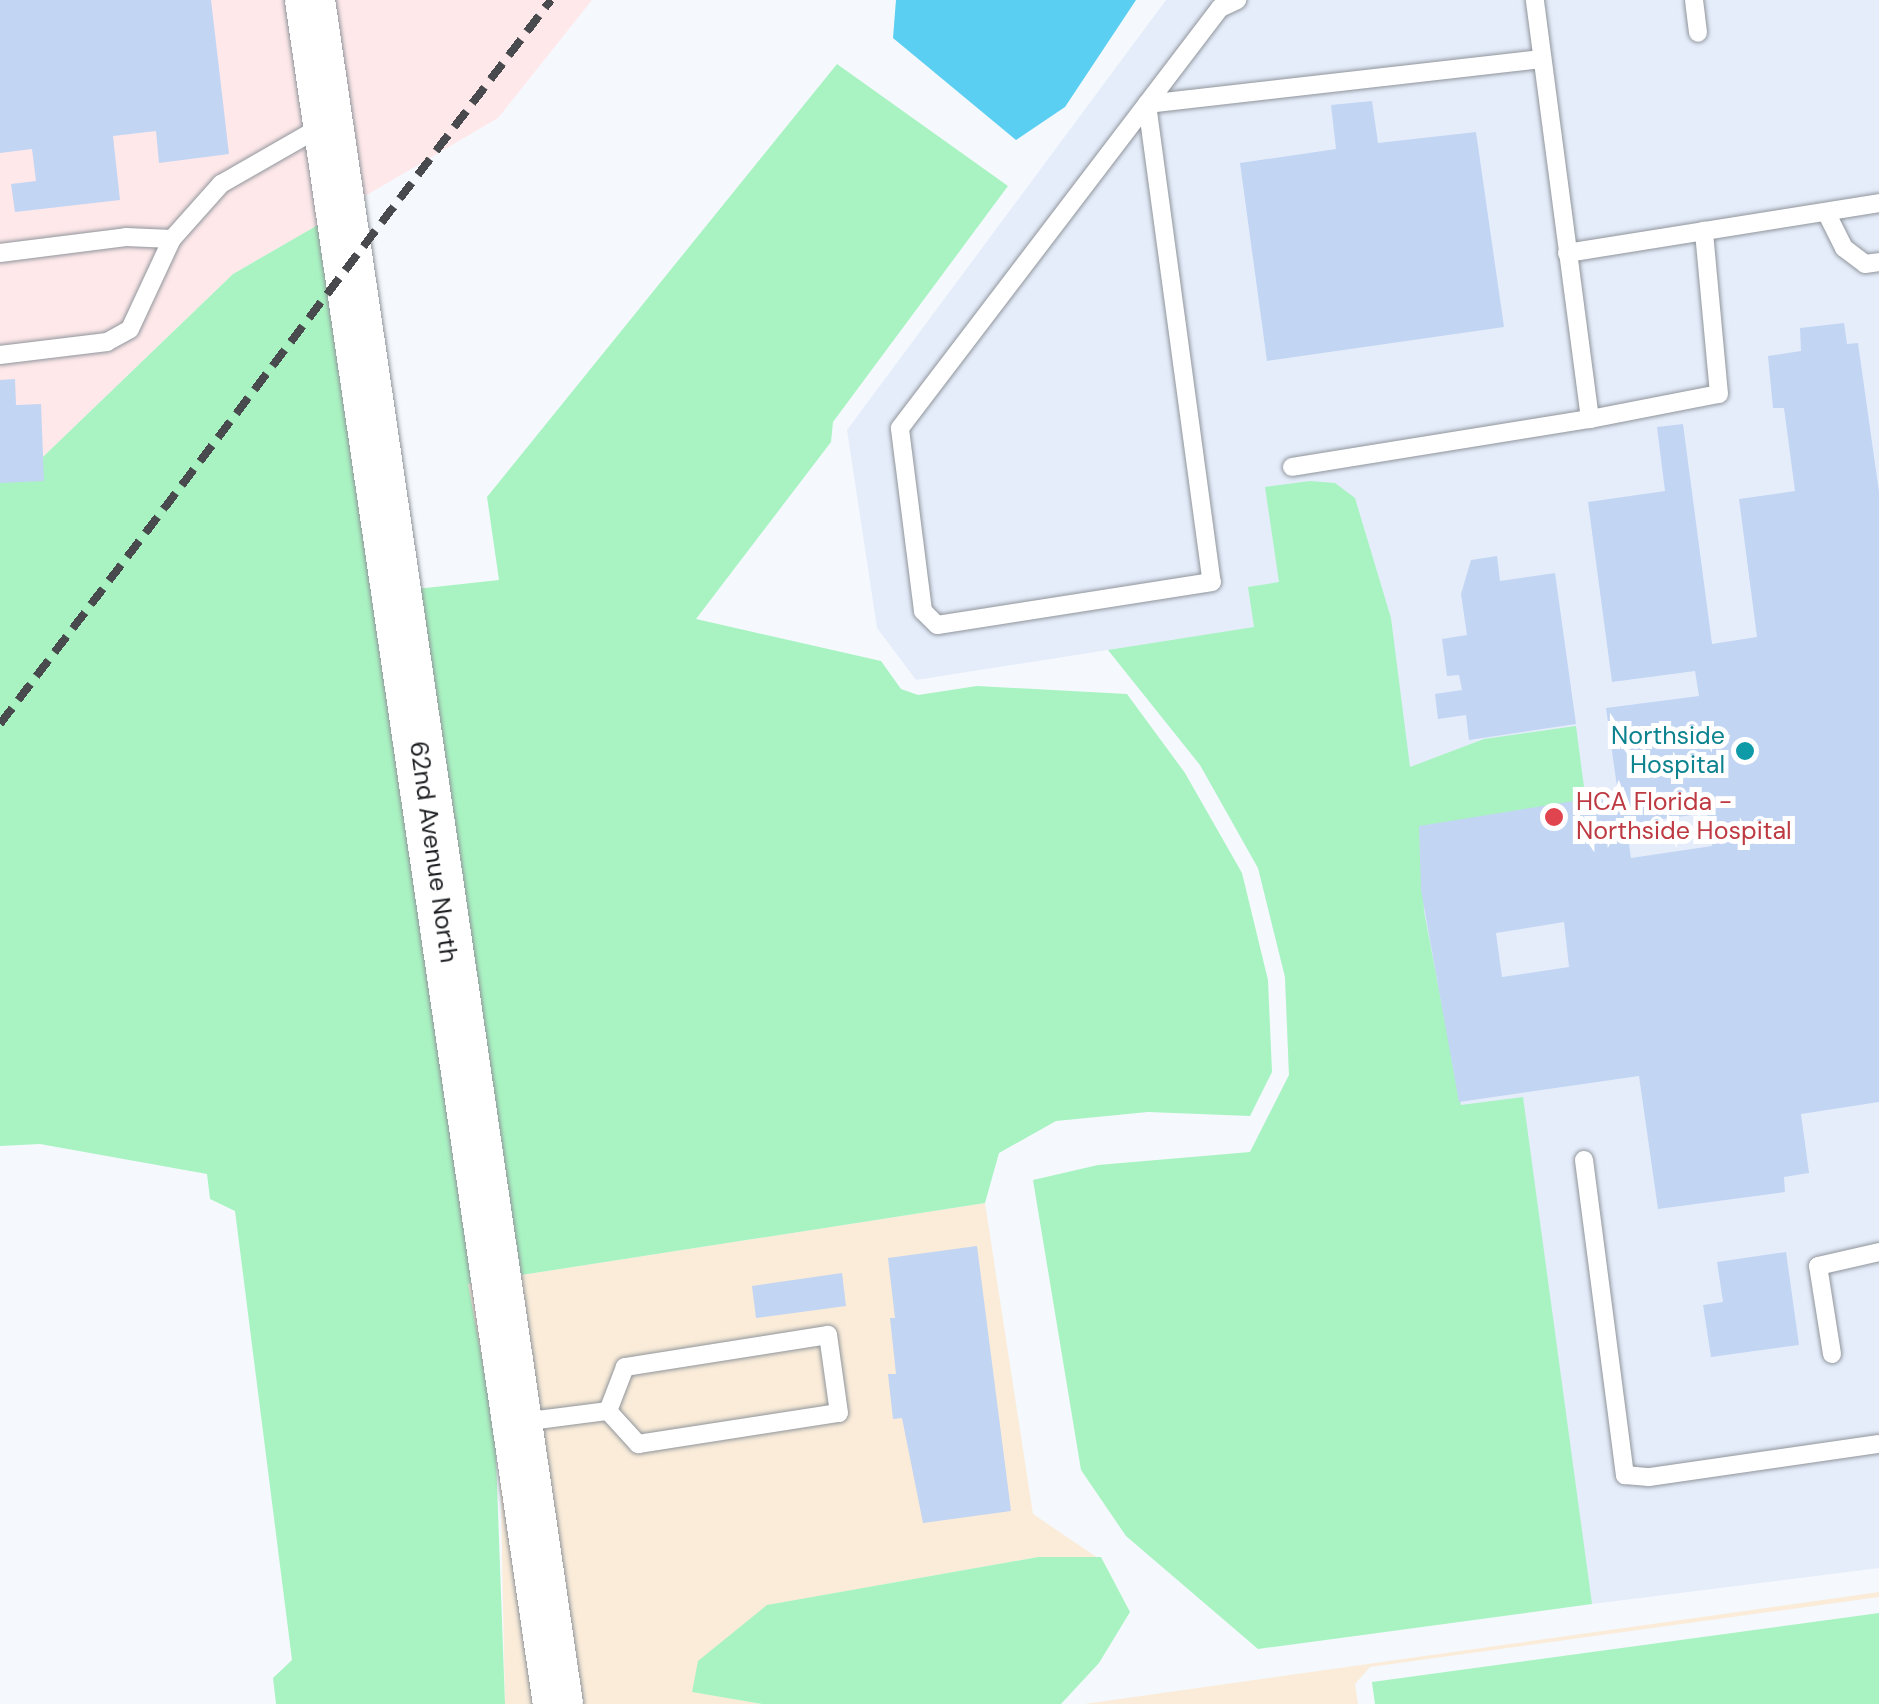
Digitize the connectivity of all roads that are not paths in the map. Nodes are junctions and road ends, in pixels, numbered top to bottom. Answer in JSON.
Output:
{"nodes":[{"id":1,"x":310,"y":0,"type":"edge"},
{"id":2,"x":1237,"y":0,"type":"edge"},
{"id":3,"x":1535,"y":0,"type":"edge"},
{"id":4,"x":1694,"y":0,"type":"edge"},
{"id":5,"x":1698,"y":33,"type":"dead end"},
{"id":6,"x":1542,"y":59,"type":"junction"},
{"id":7,"x":1148,"y":104,"type":"junction"},
{"id":8,"x":329,"y":123,"type":"junction"},
{"id":9,"x":1879,"y":203,"type":"edge"},
{"id":10,"x":1826,"y":212,"type":"junction"},
{"id":11,"x":1704,"y":231,"type":"junction"},
{"id":12,"x":172,"y":239,"type":"junction"},
{"id":13,"x":0,"y":253,"type":"edge"},
{"id":14,"x":1568,"y":253,"type":"junction"},
{"id":15,"x":1879,"y":262,"type":"edge"},
{"id":16,"x":0,"y":355,"type":"edge"},
{"id":17,"x":1590,"y":418,"type":"junction"},
{"id":18,"x":1292,"y":466,"type":"dead end"},
{"id":19,"x":1584,"y":1160,"type":"dead end"},
{"id":20,"x":1879,"y":1252,"type":"edge"},
{"id":21,"x":1832,"y":1354,"type":"dead end"},
{"id":22,"x":608,"y":1411,"type":"junction"},
{"id":23,"x":516,"y":1423,"type":"junction"},
{"id":24,"x":1879,"y":1444,"type":"edge"},
{"id":25,"x":558,"y":1704,"type":"edge"}],
"edges":[{"from":1,"to":8,"type":"street","name":"62nd Avenue North"},
{"from":2,"to":7,"type":"lane"},
{"from":3,"to":6,"type":"lane"},
{"from":4,"to":5,"type":"lane"},
{"from":6,"to":7,"type":"lane"},
{"from":6,"to":14,"type":"lane"},
{"from":7,"to":7,"type":"lane"},
{"from":8,"to":12,"type":"lane"},
{"from":8,"to":23,"type":"street","name":"62nd Avenue North"},
{"from":9,"to":10,"type":"lane"},
{"from":10,"to":11,"type":"lane"},
{"from":10,"to":15,"type":"lane"},
{"from":11,"to":14,"type":"lane"},
{"from":11,"to":17,"type":"lane"},
{"from":12,"to":13,"type":"lane"},
{"from":12,"to":16,"type":"lane"},
{"from":14,"to":17,"type":"lane"},
{"from":17,"to":18,"type":"lane"},
{"from":19,"to":24,"type":"lane"},
{"from":20,"to":21,"type":"lane"},
{"from":22,"to":22,"type":"lane"},
{"from":22,"to":23,"type":"lane"},
{"from":23,"to":25,"type":"street","name":"62nd Avenue North"}]}
